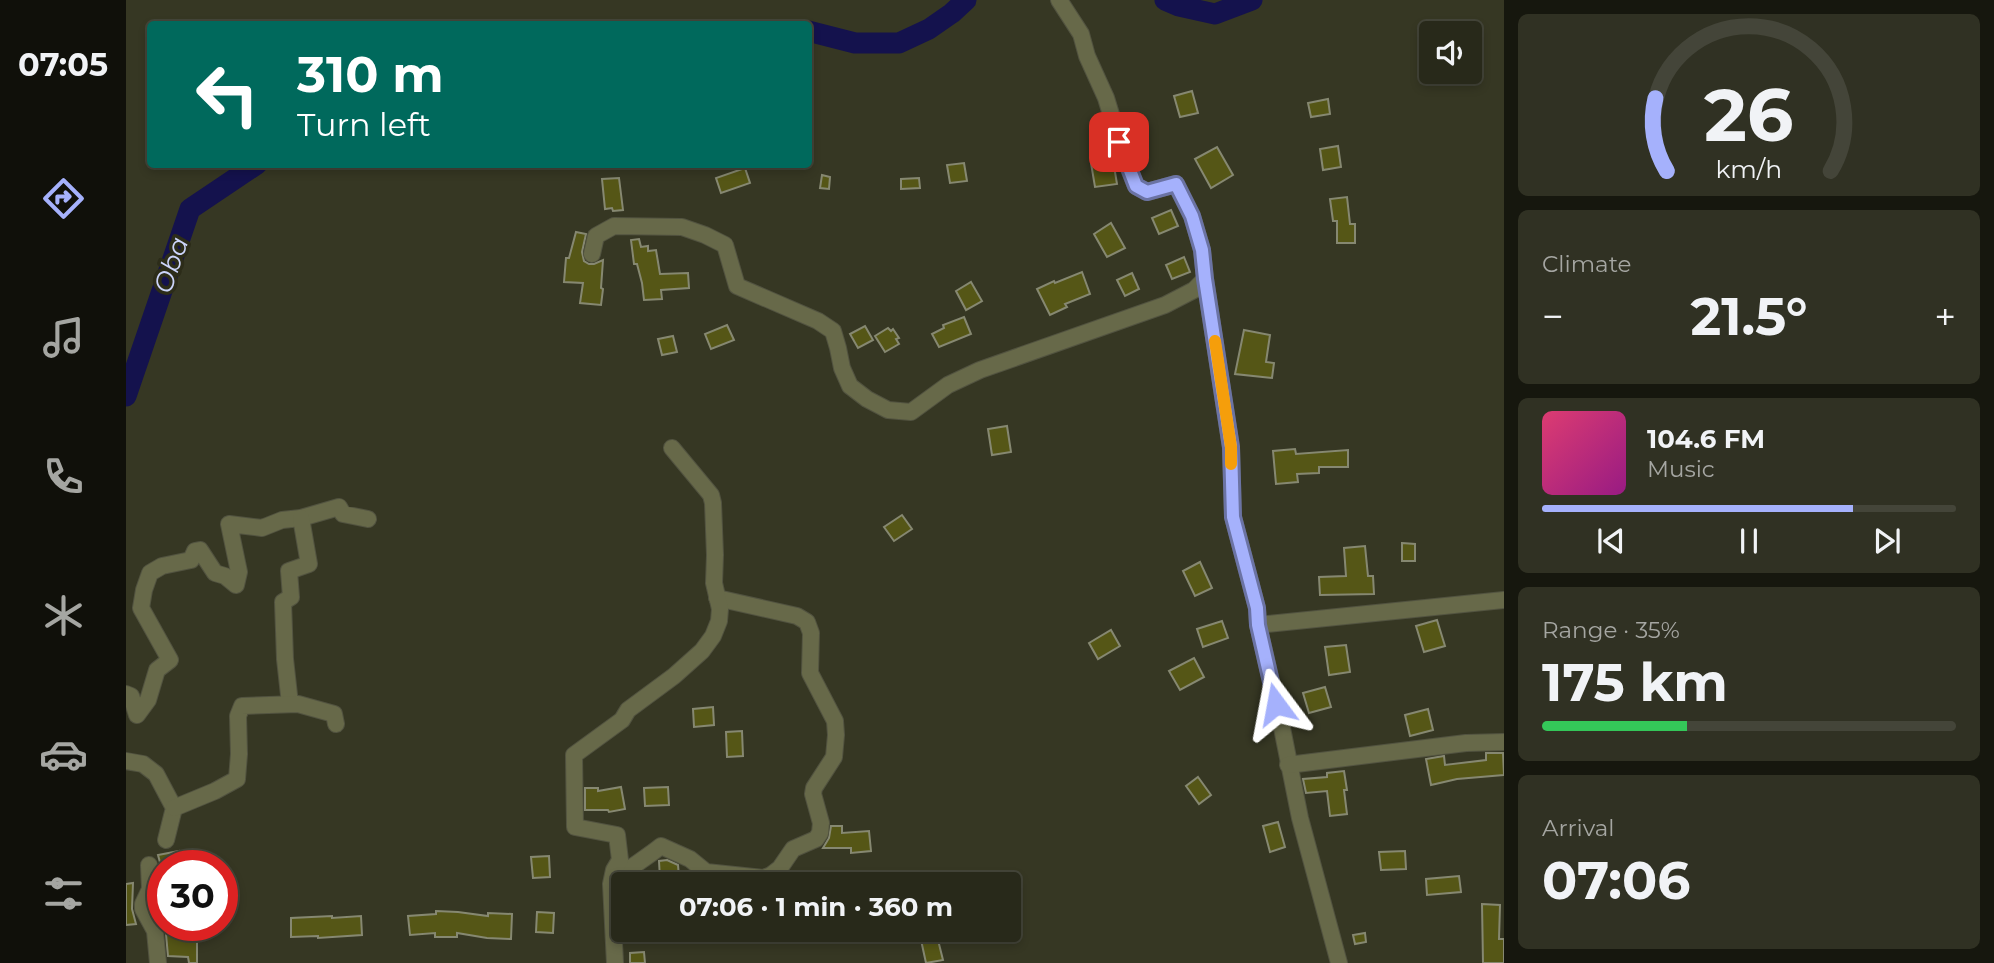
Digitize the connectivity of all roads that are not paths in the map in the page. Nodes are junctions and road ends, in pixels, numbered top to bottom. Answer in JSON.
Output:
{"nodes":[{"id":1,"x":1059,"y":0,"type":"edge"},
{"id":2,"x":592,"y":254,"type":"dead end"},
{"id":3,"x":1205,"y":279,"type":"junction"},
{"id":4,"x":672,"y":448,"type":"dead end"},
{"id":5,"x":301,"y":517,"type":"junction"},
{"id":6,"x":368,"y":519,"type":"dead end"},
{"id":7,"x":717,"y":598,"type":"junction"},
{"id":8,"x":1504,"y":600,"type":"edge"},
{"id":9,"x":1258,"y":625,"type":"junction"},
{"id":10,"x":126,"y":694,"type":"edge"},
{"id":11,"x":290,"y":704,"type":"junction"},
{"id":12,"x":335,"y":724,"type":"dead end"},
{"id":13,"x":1504,"y":742,"type":"edge"},
{"id":14,"x":126,"y":761,"type":"edge"},
{"id":15,"x":1288,"y":765,"type":"junction"},
{"id":16,"x":174,"y":808,"type":"junction"},
{"id":17,"x":166,"y":840,"type":"dead end"},
{"id":18,"x":614,"y":872,"type":"edge"},
{"id":19,"x":624,"y":872,"type":"edge"},
{"id":20,"x":705,"y":872,"type":"edge"},
{"id":21,"x":774,"y":872,"type":"edge"},
{"id":22,"x":147,"y":895,"type":"edge"},
{"id":23,"x":147,"y":915,"type":"edge"},
{"id":24,"x":156,"y":941,"type":"edge"},
{"id":25,"x":614,"y":942,"type":"edge"},
{"id":26,"x":158,"y":963,"type":"edge"},
{"id":27,"x":615,"y":963,"type":"edge"},
{"id":28,"x":1339,"y":963,"type":"edge"}],
"edges":[{"from":1,"to":3,"type":"street"},
{"from":2,"to":3,"type":"street"},
{"from":3,"to":9,"type":"street"},
{"from":4,"to":7,"type":"street"},
{"from":5,"to":6,"type":"street"},
{"from":5,"to":10,"type":"street"},
{"from":5,"to":11,"type":"street"},
{"from":7,"to":18,"type":"street"},
{"from":7,"to":21,"type":"street"},
{"from":8,"to":9,"type":"street"},
{"from":9,"to":15,"type":"street"},
{"from":11,"to":12,"type":"street"},
{"from":11,"to":16,"type":"street"},
{"from":13,"to":15,"type":"street"},
{"from":14,"to":16,"type":"street"},
{"from":15,"to":28,"type":"street"},
{"from":16,"to":17,"type":"street"},
{"from":19,"to":20,"type":"street"},
{"from":22,"to":23,"type":"street"},
{"from":24,"to":26,"type":"street"},
{"from":25,"to":27,"type":"street"}]}
